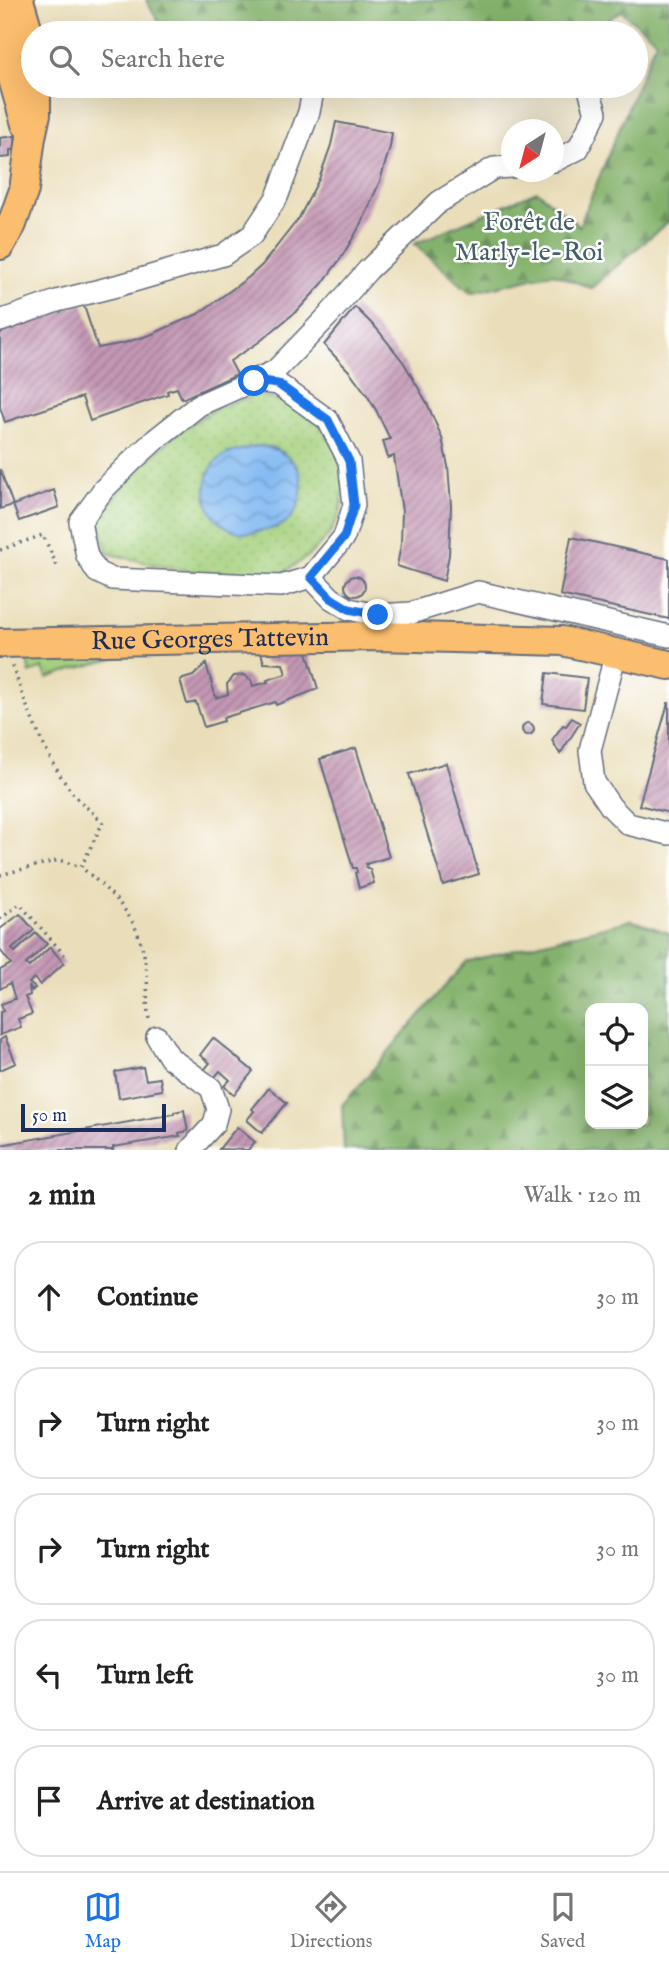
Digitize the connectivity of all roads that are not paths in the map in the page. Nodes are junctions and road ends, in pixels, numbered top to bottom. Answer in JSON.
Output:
{"nodes":[{"id":1,"x":6,"y":0,"type":"edge"},
{"id":2,"x":19,"y":0,"type":"edge"},
{"id":3,"x":25,"y":21,"type":"edge"},
{"id":4,"x":13,"y":54,"type":"edge"},
{"id":5,"x":21,"y":91,"type":"edge"},
{"id":6,"x":22,"y":98,"type":"edge"},
{"id":7,"x":36,"y":98,"type":"edge"},
{"id":8,"x":312,"y":98,"type":"edge"},
{"id":9,"x":592,"y":98,"type":"edge"},
{"id":10,"x":31,"y":138,"type":"junction"},
{"id":11,"x":564,"y":156,"type":"edge"},
{"id":12,"x":501,"y":168,"type":"edge"},
{"id":13,"x":0,"y":245,"type":"edge"},
{"id":14,"x":0,"y":321,"type":"edge"},
{"id":15,"x":254,"y":381,"type":"junction"},
{"id":16,"x":311,"y":577,"type":"junction"},
{"id":17,"x":3,"y":643,"type":"edge"},
{"id":18,"x":616,"y":653,"type":"junction"},
{"id":19,"x":667,"y":655,"type":"edge"},
{"id":20,"x":669,"y":834,"type":"edge"},
{"id":21,"x":157,"y":1037,"type":"road end"},
{"id":22,"x":190,"y":1150,"type":"edge"}],
"edges":[{"from":1,"to":4,"type":"main road"},
{"from":2,"to":3,"type":"main road"},
{"from":4,"to":5,"type":"main road"},
{"from":6,"to":10,"type":"main road"},
{"from":7,"to":10,"type":"main road"},
{"from":8,"to":14,"type":"street"},
{"from":9,"to":11,"type":"street"},
{"from":10,"to":13,"type":"main road"},
{"from":12,"to":15,"type":"street"},
{"from":15,"to":16,"type":"street"},
{"from":15,"to":16,"type":"street"},
{"from":16,"to":19,"type":"street"},
{"from":17,"to":18,"type":"main road","name":"Rue Georges Tattevin"},
{"from":18,"to":19,"type":"main road","name":"Rue Georges Tattevin"},
{"from":18,"to":20,"type":"street"},
{"from":21,"to":22,"type":"street"}]}
